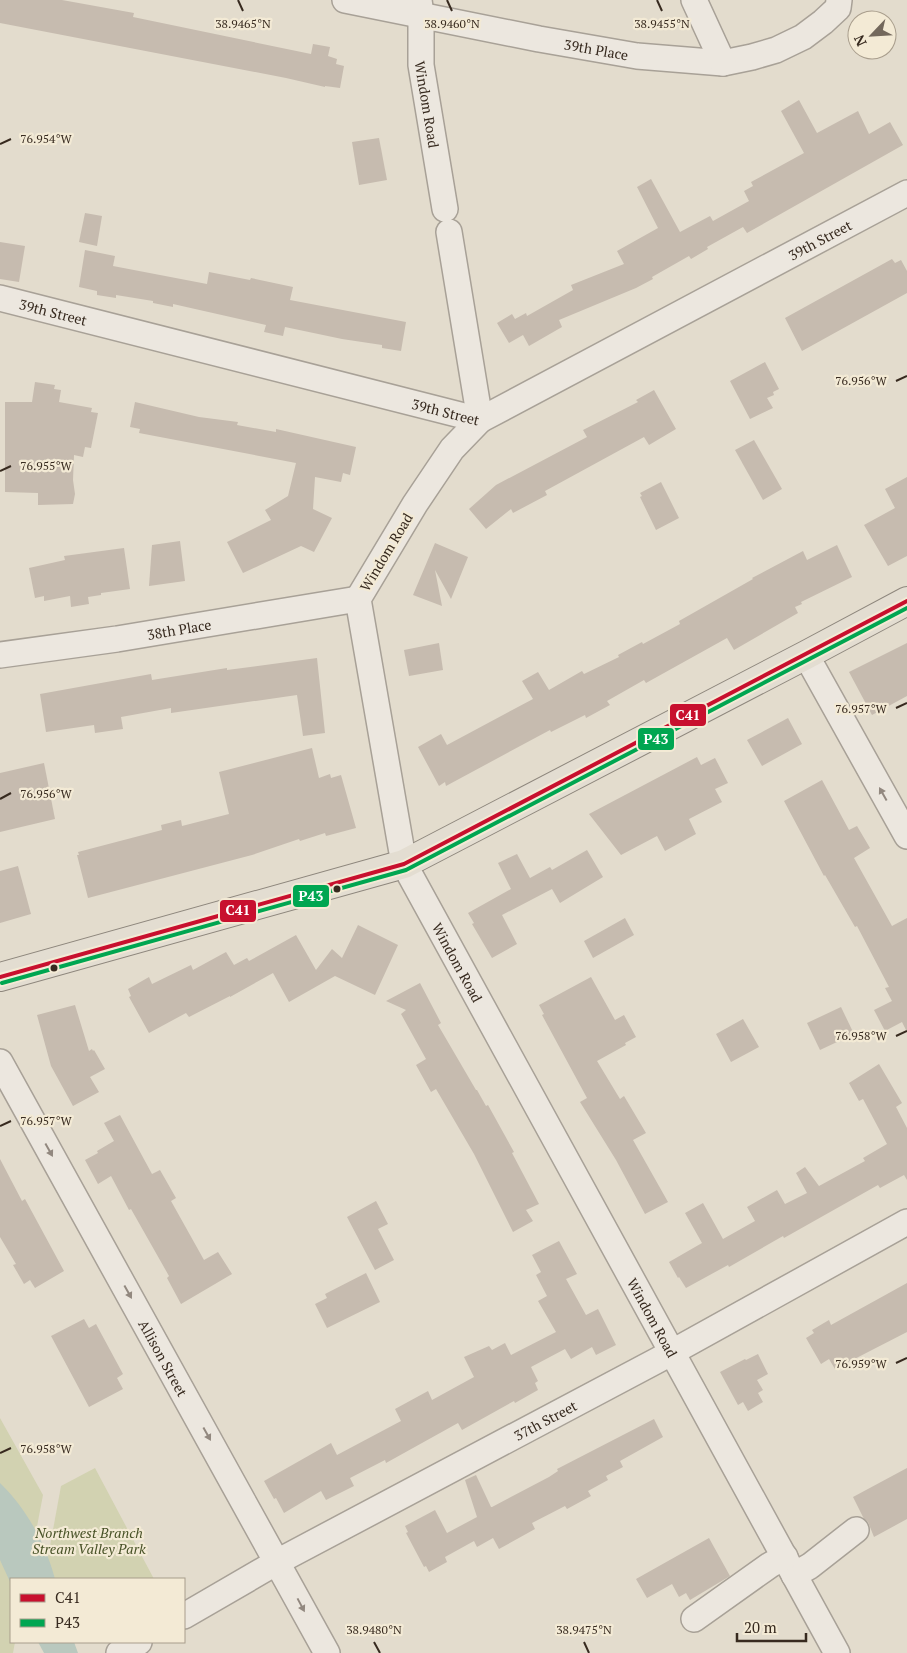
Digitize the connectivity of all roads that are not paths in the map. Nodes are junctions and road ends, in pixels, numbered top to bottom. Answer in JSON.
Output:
{"nodes":[{"id":1,"x":345,"y":0,"type":"edge"},
{"id":2,"x":694,"y":0,"type":"edge"},
{"id":3,"x":839,"y":4,"type":"edge"},
{"id":4,"x":420,"y":7,"type":"edge"},
{"id":5,"x":723,"y":63,"type":"junction"},
{"id":6,"x":907,"y":193,"type":"edge"},
{"id":7,"x":0,"y":298,"type":"edge"},
{"id":8,"x":480,"y":420,"type":"junction"},
{"id":9,"x":358,"y":599,"type":"junction"},
{"id":10,"x":907,"y":600,"type":"edge"},
{"id":11,"x":0,"y":655,"type":"edge"},
{"id":12,"x":806,"y":655,"type":"junction"},
{"id":13,"x":907,"y":836,"type":"edge"},
{"id":14,"x":404,"y":864,"type":"junction"},
{"id":15,"x":0,"y":977,"type":"edge"},
{"id":16,"x":0,"y":1062,"type":"edge"},
{"id":17,"x":907,"y":1222,"type":"edge"},
{"id":18,"x":672,"y":1352,"type":"junction"},
{"id":19,"x":856,"y":1530,"type":"dead end"},
{"id":20,"x":278,"y":1562,"type":"junction"},
{"id":21,"x":789,"y":1566,"type":"junction"},
{"id":22,"x":185,"y":1615,"type":"edge"},
{"id":23,"x":694,"y":1619,"type":"dead end"},
{"id":24,"x":137,"y":1643,"type":"edge"},
{"id":25,"x":119,"y":1653,"type":"edge"},
{"id":26,"x":327,"y":1653,"type":"edge"},
{"id":27,"x":837,"y":1653,"type":"edge"}],
"edges":[{"from":1,"to":4,"type":"street","name":"39th Place"},
{"from":2,"to":5,"type":"street"},
{"from":3,"to":5,"type":"street","name":"39th Place"},
{"from":4,"to":5,"type":"street","name":"39th Place"},
{"from":4,"to":8,"type":"street","name":"Windom Road"},
{"from":6,"to":8,"type":"street","name":"39th Street"},
{"from":7,"to":8,"type":"street","name":"39th Street"},
{"from":8,"to":9,"type":"street","name":"Windom Road"},
{"from":9,"to":11,"type":"street","name":"38th Place"},
{"from":9,"to":14,"type":"street","name":"Windom Road"},
{"from":10,"to":12,"type":"main road"},
{"from":13,"to":12,"type":"street","one_way":true},
{"from":12,"to":14,"type":"main road"},
{"from":14,"to":15,"type":"main road"},
{"from":14,"to":18,"type":"street","name":"Windom Road"},
{"from":16,"to":20,"type":"street","name":"Allison Street","one_way":true},
{"from":17,"to":18,"type":"street","name":"37th Street"},
{"from":18,"to":20,"type":"street","name":"37th Street"},
{"from":18,"to":21,"type":"street","name":"Windom Road"},
{"from":19,"to":21,"type":"street"},
{"from":20,"to":22,"type":"street","name":"37th Street"},
{"from":20,"to":26,"type":"street","name":"Allison Street","one_way":true},
{"from":21,"to":23,"type":"street"},
{"from":21,"to":27,"type":"street","name":"Windom Road"},
{"from":24,"to":25,"type":"street"}]}
